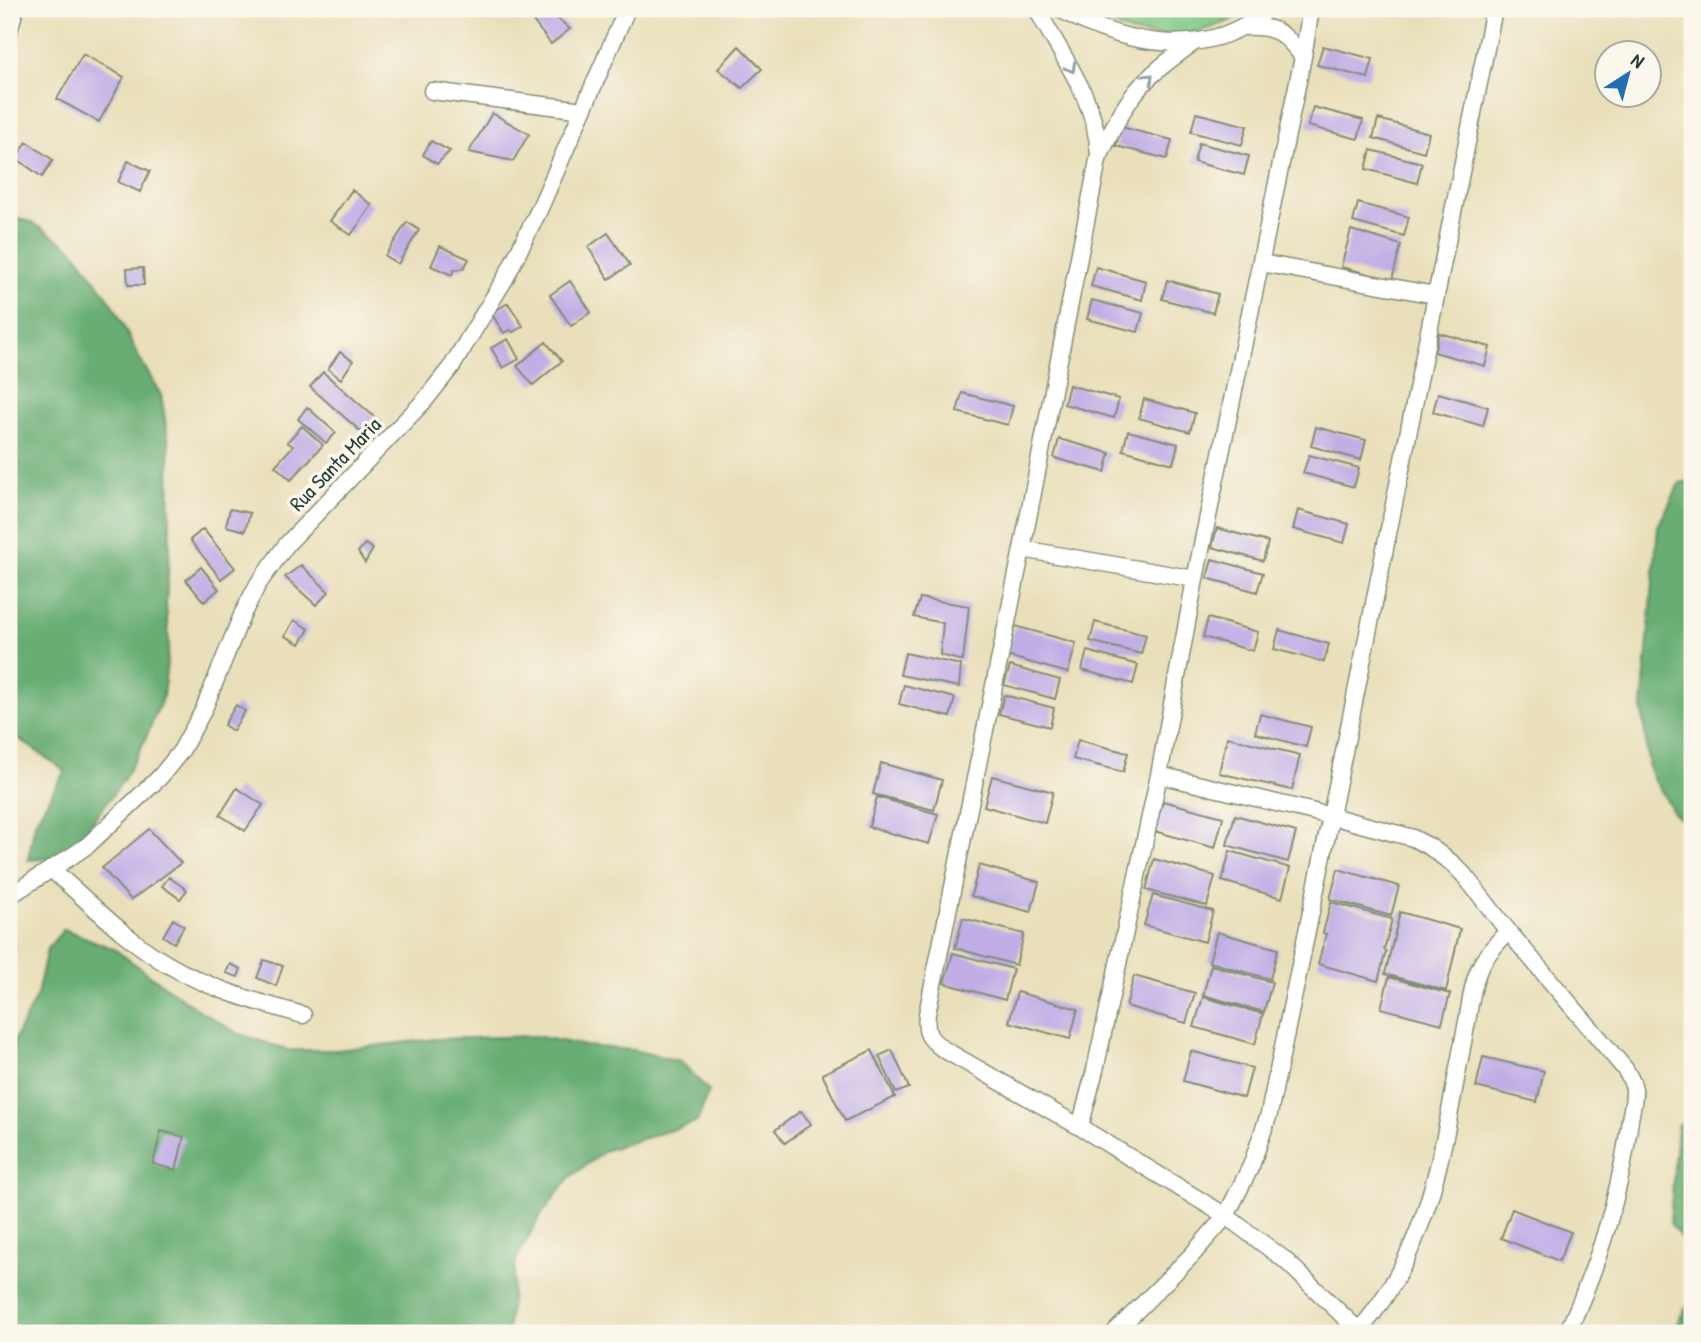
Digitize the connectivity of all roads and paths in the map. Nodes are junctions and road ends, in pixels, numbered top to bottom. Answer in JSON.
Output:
{"nodes":[{"id":1,"x":15,"y":9,"type":"edge"},
{"id":2,"x":627,"y":9,"type":"edge"},
{"id":3,"x":1037,"y":9,"type":"edge"},
{"id":4,"x":1060,"y":9,"type":"edge"},
{"id":5,"x":1267,"y":9,"type":"edge"},
{"id":6,"x":1311,"y":9,"type":"edge"},
{"id":7,"x":1494,"y":9,"type":"edge"},
{"id":8,"x":1244,"y":27,"type":"junction"},
{"id":9,"x":9,"y":31,"type":"edge"},
{"id":10,"x":1193,"y":43,"type":"junction"},
{"id":11,"x":1304,"y":57,"type":"junction"},
{"id":12,"x":432,"y":91,"type":"dead end"},
{"id":13,"x":583,"y":110,"type":"junction"},
{"id":14,"x":1100,"y":155,"type":"junction"},
{"id":15,"x":1261,"y":263,"type":"junction"},
{"id":16,"x":1435,"y":295,"type":"junction"},
{"id":17,"x":1022,"y":549,"type":"junction"},
{"id":18,"x":1195,"y":579,"type":"junction"},
{"id":19,"x":1159,"y":775,"type":"junction"},
{"id":20,"x":1331,"y":816,"type":"junction"},
{"id":21,"x":51,"y":869,"type":"junction"},
{"id":22,"x":9,"y":896,"type":"edge"},
{"id":23,"x":1507,"y":931,"type":"junction"},
{"id":24,"x":303,"y":1015,"type":"dead end"},
{"id":25,"x":1080,"y":1127,"type":"junction"},
{"id":26,"x":1226,"y":1216,"type":"junction"},
{"id":27,"x":1114,"y":1333,"type":"edge"},
{"id":28,"x":1359,"y":1333,"type":"edge"},
{"id":29,"x":1567,"y":1333,"type":"edge"}],
"edges":[{"from":1,"to":9,"type":"street"},
{"from":2,"to":13,"type":"street","name":"Rua Santa Maria"},
{"from":3,"to":14,"type":"street","one_way":true},
{"from":4,"to":10,"type":"street"},
{"from":5,"to":8,"type":"street"},
{"from":6,"to":11,"type":"street"},
{"from":7,"to":16,"type":"street"},
{"from":8,"to":10,"type":"street"},
{"from":8,"to":11,"type":"street"},
{"from":14,"to":10,"type":"street","one_way":true},
{"from":11,"to":15,"type":"street"},
{"from":12,"to":13,"type":"street"},
{"from":13,"to":21,"type":"street","name":"Rua Santa Maria"},
{"from":14,"to":17,"type":"street"},
{"from":15,"to":16,"type":"street"},
{"from":15,"to":18,"type":"street"},
{"from":16,"to":20,"type":"street"},
{"from":17,"to":18,"type":"street"},
{"from":17,"to":25,"type":"street"},
{"from":18,"to":19,"type":"street"},
{"from":19,"to":20,"type":"street"},
{"from":19,"to":25,"type":"street"},
{"from":20,"to":23,"type":"street"},
{"from":20,"to":26,"type":"street"},
{"from":21,"to":22,"type":"street","name":"Rua Santa Maria"},
{"from":21,"to":24,"type":"street"},
{"from":23,"to":28,"type":"street"},
{"from":23,"to":29,"type":"street"},
{"from":25,"to":26,"type":"street"},
{"from":26,"to":27,"type":"street"},
{"from":26,"to":28,"type":"street"}]}
